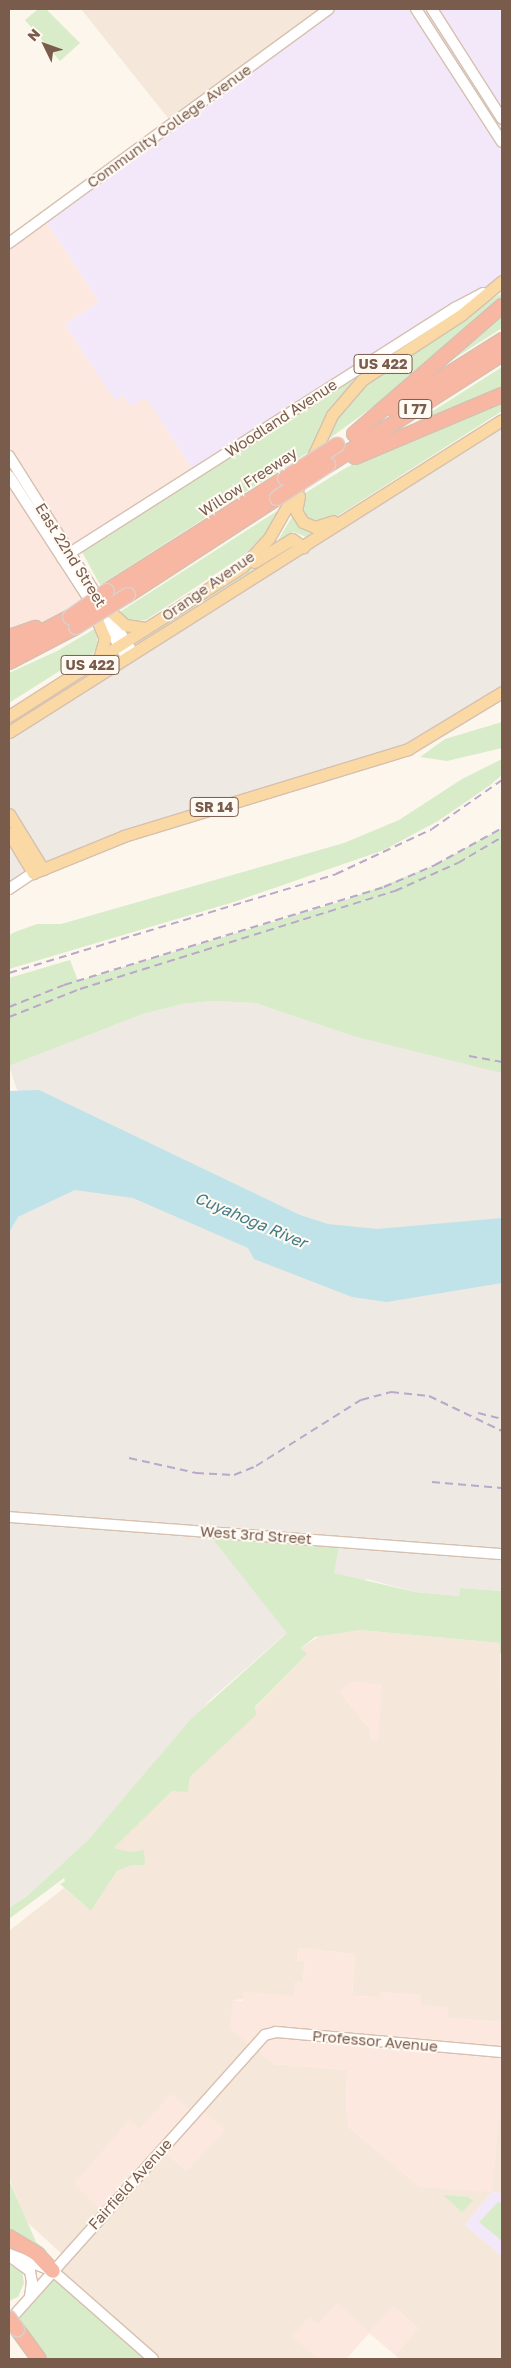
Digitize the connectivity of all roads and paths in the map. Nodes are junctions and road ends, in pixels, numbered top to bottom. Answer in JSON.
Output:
{"nodes":[{"id":1,"x":329,"y":9,"type":"edge"},
{"id":2,"x":416,"y":9,"type":"edge"},
{"id":3,"x":432,"y":9,"type":"edge"},
{"id":4,"x":502,"y":119,"type":"edge"},
{"id":5,"x":502,"y":142,"type":"edge"},
{"id":6,"x":9,"y":243,"type":"edge"},
{"id":7,"x":502,"y":281,"type":"edge"},
{"id":8,"x":488,"y":290,"type":"junction"},
{"id":9,"x":502,"y":306,"type":"edge"},
{"id":10,"x":502,"y":340,"type":"edge"},
{"id":11,"x":502,"y":354,"type":"edge"},
{"id":12,"x":502,"y":395,"type":"edge"},
{"id":13,"x":502,"y":420,"type":"edge"},
{"id":14,"x":354,"y":434,"type":"junction"},
{"id":15,"x":9,"y":456,"type":"edge"},
{"id":16,"x":309,"y":466,"type":"junction"},
{"id":17,"x":326,"y":470,"type":"junction"},
{"id":18,"x":416,"y":472,"type":"junction"},
{"id":19,"x":9,"y":476,"type":"edge"},
{"id":20,"x":303,"y":547,"type":"junction"},
{"id":21,"x":66,"y":555,"type":"junction"},
{"id":22,"x":232,"y":574,"type":"junction"},
{"id":23,"x":124,"y":589,"type":"junction"},
{"id":24,"x":88,"y":597,"type":"junction"},
{"id":25,"x":105,"y":597,"type":"junction"},
{"id":26,"x":71,"y":619,"type":"junction"},
{"id":27,"x":146,"y":628,"type":"junction"},
{"id":28,"x":9,"y":637,"type":"edge"},
{"id":29,"x":123,"y":644,"type":"junction"},
{"id":30,"x":9,"y":649,"type":"edge"},
{"id":31,"x":130,"y":655,"type":"junction"},
{"id":32,"x":99,"y":659,"type":"junction"},
{"id":33,"x":9,"y":662,"type":"edge"},
{"id":34,"x":502,"y":692,"type":"edge"},
{"id":35,"x":9,"y":716,"type":"edge"},
{"id":36,"x":9,"y":732,"type":"edge"},
{"id":37,"x":9,"y":814,"type":"edge"},
{"id":38,"x":9,"y":833,"type":"edge"},
{"id":39,"x":38,"y":871,"type":"junction"},
{"id":40,"x":9,"y":889,"type":"edge"},
{"id":41,"x":9,"y":1517,"type":"edge"},
{"id":42,"x":502,"y":1554,"type":"edge"},
{"id":43,"x":252,"y":2048,"type":"joint"},
{"id":44,"x":502,"y":2052,"type":"edge"},
{"id":45,"x":9,"y":2237,"type":"edge"},
{"id":46,"x":9,"y":2255,"type":"edge"},
{"id":47,"x":53,"y":2271,"type":"junction"},
{"id":48,"x":29,"y":2298,"type":"junction"},
{"id":49,"x":11,"y":2322,"type":"edge"},
{"id":50,"x":39,"y":2359,"type":"edge"},
{"id":51,"x":152,"y":2359,"type":"edge"}],
"edges":[{"from":1,"to":6,"type":"street","name":"Community College Avenue"},
{"from":2,"to":5,"type":"street"},
{"from":3,"to":4,"type":"street"},
{"from":7,"to":8,"type":"main road","name":"Woodland Avenue","number":"US 422"},
{"from":8,"to":16,"type":"main road","name":"Orange Avenue","number":"US 422"},
{"from":8,"to":21,"type":"street","name":"Woodland Avenue"},
{"from":9,"to":14,"type":"highway"},
{"from":10,"to":14,"type":"highway","name":"Willow Freeway","number":"I 77"},
{"from":11,"to":17,"type":"highway","number":"I 77"},
{"from":12,"to":17,"type":"highway"},
{"from":13,"to":18,"type":"main road","name":"Orange Avenue","number":"US 422"},
{"from":14,"to":23,"type":"highway","name":"Willow Freeway","number":"I 77","bridge":true},
{"from":15,"to":21,"type":"street","name":"East 22nd Street"},
{"from":16,"to":18,"type":"main road"},
{"from":16,"to":22,"type":"main road","name":"Orange Avenue","number":"US 422"},
{"from":17,"to":23,"type":"highway","name":"Willow Freeway","number":"I 77"},
{"from":18,"to":20,"type":"main road","name":"Orange Avenue","number":"US 422"},
{"from":19,"to":21,"type":"street","name":"East 22nd Street"},
{"from":20,"to":22,"type":"main road"},
{"from":20,"to":31,"type":"main road","name":"Orange Avenue","number":"US 422"},
{"from":21,"to":24,"type":"street","name":"East 22nd Street"},
{"from":21,"to":25,"type":"street","name":"East 22nd Street"},
{"from":22,"to":27,"type":"main road","name":"Orange Avenue","number":"US 422"},
{"from":23,"to":25,"type":"highway","name":"Willow Freeway","number":"I 77"},
{"from":23,"to":26,"type":"highway","name":"Willow Freeway","number":"I 77","bridge":true},
{"from":24,"to":29,"type":"street","name":"East 22nd Street"},
{"from":24,"to":32,"type":"main road"},
{"from":25,"to":26,"type":"highway","name":"Willow Freeway","bridge":true},
{"from":25,"to":27,"type":"main road"},
{"from":25,"to":29,"type":"street","name":"East 22nd Street"},
{"from":26,"to":28,"type":"highway"},
{"from":26,"to":30,"type":"highway","name":"Willow Freeway","number":"I 77"},
{"from":26,"to":33,"type":"highway","name":"Willow Freeway","number":"I 77"},
{"from":27,"to":29,"type":"main road","name":"Orange Avenue","number":"US 422"},
{"from":29,"to":31,"type":"street","name":"East 22nd Street"},
{"from":29,"to":32,"type":"main road","name":"Orange Avenue","number":"US 422"},
{"from":31,"to":36,"type":"main road","name":"Orange Avenue","number":"US 422"},
{"from":32,"to":35,"type":"main road","name":"Orange Avenue","number":"US 422"},
{"from":34,"to":39,"type":"main road","number":"SR 14"},
{"from":37,"to":39,"type":"main road"},
{"from":38,"to":39,"type":"main road"},
{"from":39,"to":40,"type":"street"},
{"from":41,"to":42,"type":"street","name":"West 3rd Street"},
{"from":43,"to":44,"type":"street","name":"Professor Avenue"},
{"from":43,"to":47,"type":"street","name":"Fairfield Avenue"},
{"from":45,"to":47,"type":"highway"},
{"from":46,"to":47,"type":"street"},
{"from":46,"to":48,"type":"street"},
{"from":47,"to":48,"type":"street","name":"Fairfield Avenue"},
{"from":47,"to":51,"type":"street"},
{"from":48,"to":49,"type":"street","name":"Fairfield Avenue"},
{"from":49,"to":50,"type":"highway"}]}
